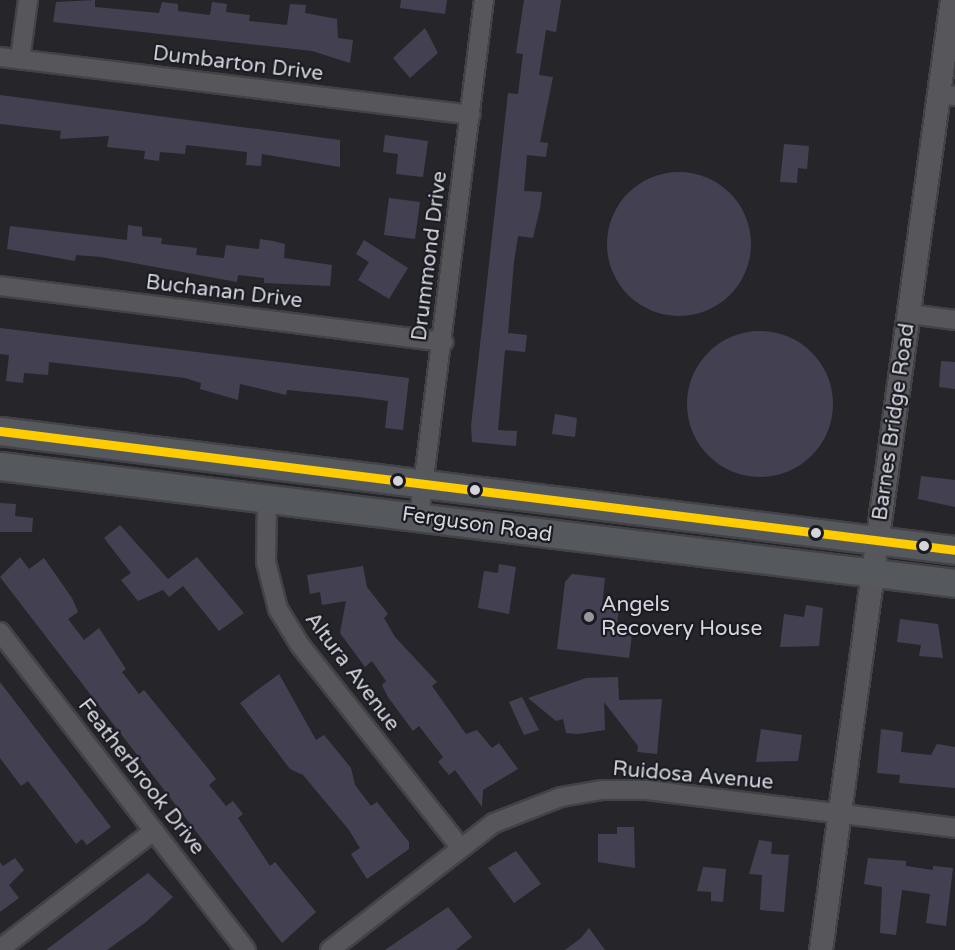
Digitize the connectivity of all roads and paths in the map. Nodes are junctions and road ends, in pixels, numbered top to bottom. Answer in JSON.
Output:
{"nodes":[{"id":1,"x":28,"y":0,"type":"edge"},
{"id":2,"x":484,"y":0,"type":"edge"},
{"id":3,"x":952,"y":0,"type":"edge"},
{"id":4,"x":0,"y":57,"type":"edge"},
{"id":5,"x":20,"y":59,"type":"junction"},
{"id":6,"x":947,"y":95,"type":"edge"},
{"id":7,"x":470,"y":114,"type":"junction"},
{"id":8,"x":0,"y":286,"type":"edge"},
{"id":9,"x":910,"y":314,"type":"junction"},
{"id":10,"x":955,"y":320,"type":"edge"},
{"id":11,"x":443,"y":342,"type":"junction"},
{"id":12,"x":0,"y":431,"type":"edge"},
{"id":13,"x":0,"y":466,"type":"edge"},
{"id":14,"x":424,"y":484,"type":"junction"},
{"id":15,"x":267,"y":499,"type":"junction"},
{"id":16,"x":419,"y":518,"type":"junction"},
{"id":17,"x":877,"y":541,"type":"junction"},
{"id":18,"x":955,"y":550,"type":"edge"},
{"id":19,"x":873,"y":573,"type":"junction"},
{"id":20,"x":955,"y":583,"type":"edge"},
{"id":21,"x":0,"y":632,"type":"edge"},
{"id":22,"x":837,"y":813,"type":"junction"},
{"id":23,"x":955,"y":828,"type":"edge"},
{"id":24,"x":154,"y":831,"type":"junction"},
{"id":25,"x":461,"y":848,"type":"junction"},
{"id":26,"x":0,"y":949,"type":"edge"},
{"id":27,"x":246,"y":950,"type":"edge"},
{"id":28,"x":330,"y":950,"type":"edge"},
{"id":29,"x":821,"y":950,"type":"edge"}],
"edges":[{"from":1,"to":5,"type":"street"},
{"from":2,"to":7,"type":"street","name":"Drummond Drive"},
{"from":3,"to":6,"type":"street","name":"Barnes Bridge Road"},
{"from":4,"to":5,"type":"street","name":"Dumbarton Drive"},
{"from":5,"to":7,"type":"street","name":"Dumbarton Drive"},
{"from":6,"to":9,"type":"street","name":"Barnes Bridge Road"},
{"from":7,"to":11,"type":"street","name":"Drummond Drive"},
{"from":8,"to":11,"type":"street","name":"Buchanan Drive"},
{"from":9,"to":10,"type":"street"},
{"from":9,"to":17,"type":"street","name":"Barnes Bridge Road"},
{"from":11,"to":14,"type":"street","name":"Drummond Drive"},
{"from":12,"to":14,"type":"main road","name":"Ferguson Road"},
{"from":13,"to":15,"type":"main road","name":"Ferguson Road"},
{"from":14,"to":16,"type":"street","name":"Drummond Drive"},
{"from":14,"to":17,"type":"main road","name":"Ferguson Road"},
{"from":15,"to":16,"type":"main road","name":"Ferguson Road"},
{"from":15,"to":25,"type":"street","name":"Altura Avenue"},
{"from":16,"to":19,"type":"main road","name":"Ferguson Road"},
{"from":17,"to":18,"type":"main road","name":"Ferguson Road"},
{"from":17,"to":19,"type":"street","name":"Barnes Bridge Road"},
{"from":19,"to":20,"type":"main road","name":"Ferguson Road"},
{"from":19,"to":22,"type":"street","name":"Barnes Bridge Road"},
{"from":21,"to":24,"type":"street","name":"Featherbrook Drive"},
{"from":22,"to":23,"type":"street","name":"Ruidosa Avenue"},
{"from":22,"to":25,"type":"street","name":"Ruidosa Avenue"},
{"from":22,"to":29,"type":"street","name":"Barnes Bridge Road"},
{"from":24,"to":26,"type":"street"},
{"from":24,"to":27,"type":"street","name":"Featherbrook Drive"},
{"from":25,"to":28,"type":"street","name":"Ruidosa Avenue"}]}
